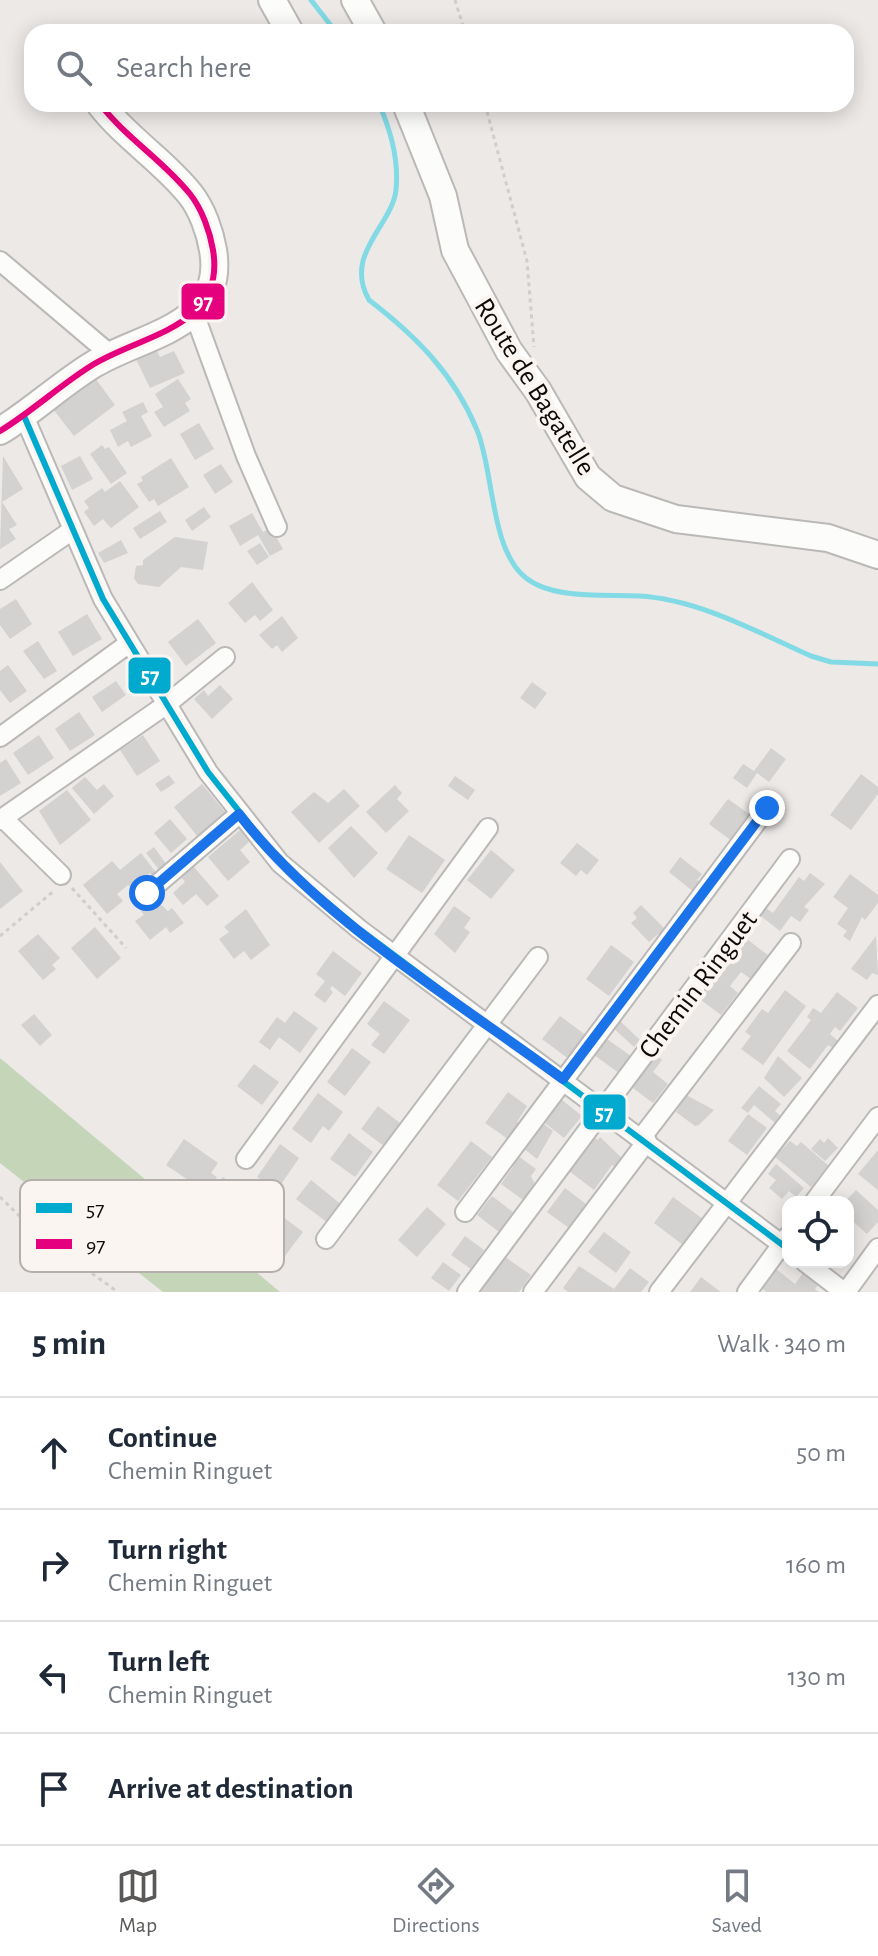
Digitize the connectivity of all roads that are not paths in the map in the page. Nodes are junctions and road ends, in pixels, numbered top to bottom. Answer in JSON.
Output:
{"nodes":[{"id":1,"x":272,"y":0,"type":"edge"},
{"id":2,"x":355,"y":0,"type":"edge"},
{"id":3,"x":286,"y":24,"type":"edge"},
{"id":4,"x":368,"y":24,"type":"edge"},
{"id":5,"x":106,"y":112,"type":"edge"},
{"id":6,"x":409,"y":112,"type":"edge"},
{"id":7,"x":0,"y":261,"type":"edge"},
{"id":8,"x":194,"y":313,"type":"junction"},
{"id":9,"x":111,"y":355,"type":"junction"},
{"id":10,"x":24,"y":416,"type":"junction"},
{"id":11,"x":0,"y":431,"type":"edge"},
{"id":12,"x":277,"y":527,"type":"dead end"},
{"id":13,"x":71,"y":531,"type":"junction"},
{"id":14,"x":878,"y":555,"type":"edge"},
{"id":15,"x":0,"y":580,"type":"edge"},
{"id":16,"x":128,"y":644,"type":"junction"},
{"id":17,"x":225,"y":657,"type":"dead end"},
{"id":18,"x":167,"y":704,"type":"junction"},
{"id":19,"x":0,"y":737,"type":"edge"},
{"id":20,"x":767,"y":808,"type":"dead end"},
{"id":21,"x":239,"y":814,"type":"junction"},
{"id":22,"x":1,"y":819,"type":"edge"},
{"id":23,"x":488,"y":828,"type":"dead end"},
{"id":24,"x":790,"y":859,"type":"dead end"},
{"id":25,"x":61,"y":875,"type":"dead end"},
{"id":26,"x":147,"y":893,"type":"dead end"},
{"id":27,"x":791,"y":943,"type":"dead end"},
{"id":28,"x":394,"y":956,"type":"junction"},
{"id":29,"x":538,"y":957,"type":"dead end"},
{"id":30,"x":878,"y":1005,"type":"edge"},
{"id":31,"x":488,"y":1024,"type":"junction"},
{"id":32,"x":563,"y":1079,"type":"junction"},
{"id":33,"x":603,"y":1109,"type":"junction"},
{"id":34,"x":878,"y":1117,"type":"edge"},
{"id":35,"x":645,"y":1139,"type":"junction"},
{"id":36,"x":246,"y":1159,"type":"dead end"},
{"id":37,"x":819,"y":1196,"type":"edge"},
{"id":38,"x":726,"y":1204,"type":"junction"},
{"id":39,"x":465,"y":1212,"type":"dead end"},
{"id":40,"x":326,"y":1239,"type":"dead end"},
{"id":41,"x":782,"y":1240,"type":"edge"},
{"id":42,"x":782,"y":1248,"type":"edge"},
{"id":43,"x":878,"y":1248,"type":"edge"},
{"id":44,"x":813,"y":1268,"type":"edge"},
{"id":45,"x":467,"y":1292,"type":"edge"},
{"id":46,"x":533,"y":1292,"type":"edge"},
{"id":47,"x":659,"y":1292,"type":"edge"},
{"id":48,"x":747,"y":1292,"type":"edge"},
{"id":49,"x":845,"y":1292,"type":"edge"}],
"edges":[{"from":1,"to":3,"type":"main road"},
{"from":2,"to":4,"type":"main road"},
{"from":5,"to":8,"type":"main road"},
{"from":6,"to":14,"type":"main road","name":"Route de Bagatelle"},
{"from":7,"to":9,"type":"street"},
{"from":8,"to":9,"type":"main road"},
{"from":8,"to":12,"type":"street"},
{"from":9,"to":10,"type":"main road"},
{"from":10,"to":11,"type":"main road"},
{"from":10,"to":13,"type":"street"},
{"from":13,"to":15,"type":"street"},
{"from":13,"to":16,"type":"street"},
{"from":16,"to":18,"type":"street"},
{"from":16,"to":19,"type":"street"},
{"from":17,"to":18,"type":"street"},
{"from":18,"to":21,"type":"street"},
{"from":18,"to":22,"type":"street"},
{"from":20,"to":32,"type":"street","name":"Chemin Ringuet"},
{"from":21,"to":26,"type":"street"},
{"from":21,"to":28,"type":"street"},
{"from":22,"to":25,"type":"street"},
{"from":23,"to":28,"type":"street"},
{"from":24,"to":33,"type":"street","name":"Chemin Ringuet"},
{"from":27,"to":35,"type":"street","name":"Chemin Ringuet"},
{"from":28,"to":31,"type":"street"},
{"from":28,"to":36,"type":"street"},
{"from":29,"to":31,"type":"street"},
{"from":30,"to":38,"type":"street"},
{"from":31,"to":32,"type":"street"},
{"from":31,"to":40,"type":"street"},
{"from":32,"to":33,"type":"street"},
{"from":32,"to":39,"type":"street","name":"Chemin Ringuet"},
{"from":33,"to":35,"type":"street"},
{"from":33,"to":45,"type":"street","name":"Chemin Ringuet"},
{"from":34,"to":37,"type":"street"},
{"from":35,"to":38,"type":"street"},
{"from":35,"to":46,"type":"street","name":"Chemin Ringuet"},
{"from":38,"to":41,"type":"street"},
{"from":38,"to":47,"type":"street"},
{"from":42,"to":48,"type":"street"},
{"from":43,"to":49,"type":"street"},
{"from":44,"to":49,"type":"street"}]}
